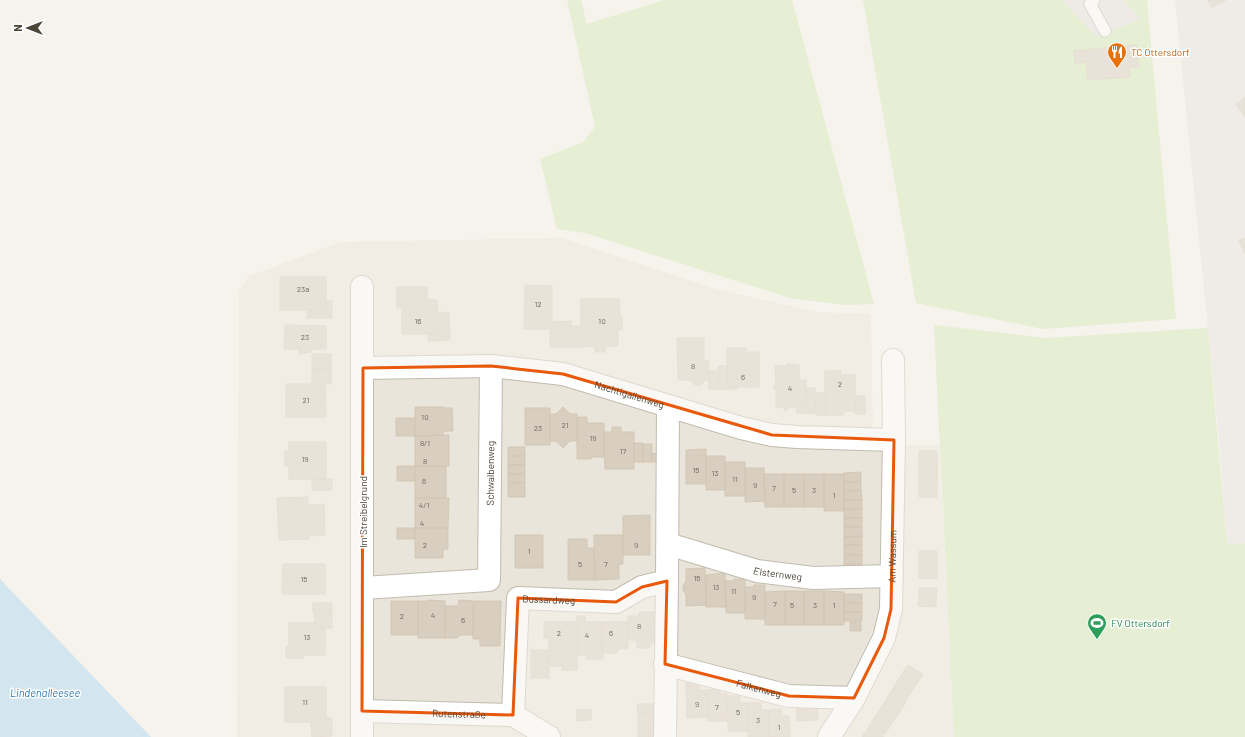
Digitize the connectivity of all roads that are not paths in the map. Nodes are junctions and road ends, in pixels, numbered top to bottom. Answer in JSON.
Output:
{"nodes":[{"id":1,"x":1094,"y":0,"type":"edge"},
{"id":2,"x":1105,"y":31,"type":"dead end"},
{"id":3,"x":362,"y":288,"type":"dead end"},
{"id":4,"x":893,"y":360,"type":"dead end"},
{"id":5,"x":491,"y":366,"type":"junction"},
{"id":6,"x":363,"y":368,"type":"junction"},
{"id":7,"x":668,"y":406,"type":"junction"},
{"id":8,"x":894,"y":440,"type":"junction"},
{"id":9,"x":668,"y":544,"type":"junction"},
{"id":10,"x":892,"y":576,"type":"junction"},
{"id":11,"x":489,"y":580,"type":"junction"},
{"id":12,"x":667,"y":581,"type":"junction"},
{"id":13,"x":363,"y":588,"type":"junction"},
{"id":14,"x":518,"y":598,"type":"junction"},
{"id":15,"x":666,"y":664,"type":"junction"},
{"id":16,"x":854,"y":698,"type":"junction"},
{"id":17,"x":362,"y":711,"type":"junction"},
{"id":18,"x":513,"y":714,"type":"junction"},
{"id":19,"x":362,"y":737,"type":"edge"},
{"id":20,"x":549,"y":737,"type":"edge"},
{"id":21,"x":665,"y":737,"type":"edge"},
{"id":22,"x":829,"y":737,"type":"edge"}],
"edges":[{"from":1,"to":2,"type":"lane"},
{"from":3,"to":6,"type":"street","name":"Im Streibelgrund"},
{"from":4,"to":8,"type":"street","name":"Am Wassum"},
{"from":5,"to":6,"type":"street","name":"Nachtigallenweg"},
{"from":5,"to":7,"type":"street","name":"Nachtigallenweg"},
{"from":5,"to":11,"type":"street","name":"Schwalbenweg"},
{"from":6,"to":13,"type":"street","name":"Im Streibelgrund"},
{"from":7,"to":8,"type":"street","name":"Nachtigallenweg"},
{"from":7,"to":9,"type":"street"},
{"from":8,"to":10,"type":"street","name":"Am Wassum"},
{"from":9,"to":10,"type":"street","name":"Elsternweg"},
{"from":9,"to":12,"type":"street"},
{"from":10,"to":16,"type":"street","name":"Am Wassum"},
{"from":11,"to":13,"type":"street"},
{"from":11,"to":14,"type":"street"},
{"from":12,"to":14,"type":"street","name":"Bussardweg"},
{"from":12,"to":15,"type":"street"},
{"from":13,"to":17,"type":"street","name":"Im Streibelgrund"},
{"from":14,"to":18,"type":"street","name":"Bussardweg"},
{"from":15,"to":16,"type":"street","name":"Falkenweg"},
{"from":15,"to":21,"type":"street"},
{"from":16,"to":22,"type":"street","name":"Am Wassum"},
{"from":17,"to":18,"type":"street","name":"Rutenstraße"},
{"from":17,"to":19,"type":"street","name":"Im Streibelgrund"},
{"from":18,"to":20,"type":"street"}]}
